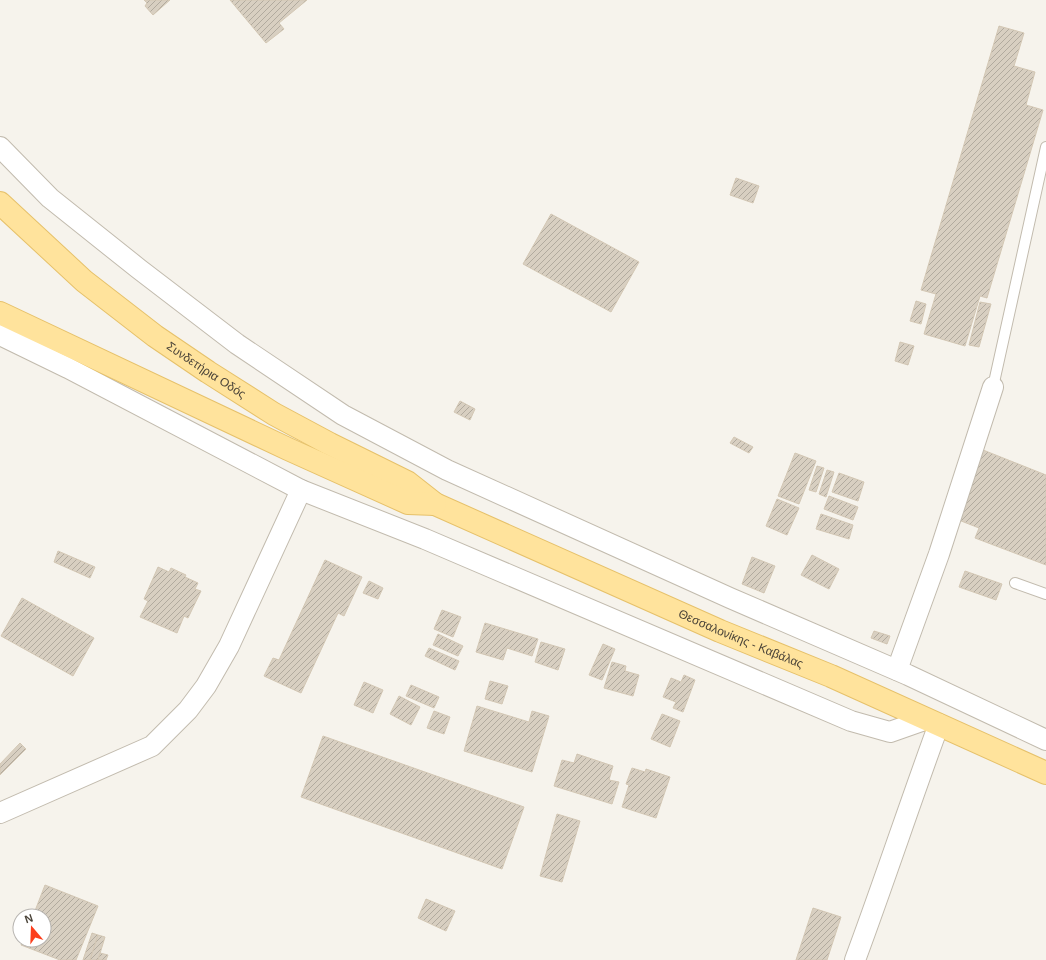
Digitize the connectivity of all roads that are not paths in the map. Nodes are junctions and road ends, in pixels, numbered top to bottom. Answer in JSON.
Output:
{"nodes":[{"id":1,"x":0,"y":147,"type":"edge"},
{"id":2,"x":1046,"y":147,"type":"edge"},
{"id":3,"x":0,"y":203,"type":"edge"},
{"id":4,"x":0,"y":313,"type":"edge"},
{"id":5,"x":0,"y":335,"type":"edge"},
{"id":6,"x":993,"y":387,"type":"joint"},
{"id":7,"x":301,"y":490,"type":"junction"},
{"id":8,"x":435,"y":504,"type":"junction"},
{"id":9,"x":1015,"y":582,"type":"dead end"},
{"id":10,"x":1046,"y":594,"type":"edge"},
{"id":11,"x":897,"y":670,"type":"junction"},
{"id":12,"x":933,"y":722,"type":"junction"},
{"id":13,"x":1046,"y":740,"type":"edge"},
{"id":14,"x":1046,"y":773,"type":"edge"},
{"id":15,"x":0,"y":813,"type":"edge"},
{"id":16,"x":855,"y":960,"type":"edge"}],
"edges":[{"from":1,"to":11,"type":"street"},
{"from":2,"to":6,"type":"lane"},
{"from":3,"to":8,"type":"main road","name":"Συνδετήρια Οδός"},
{"from":4,"to":8,"type":"main road"},
{"from":5,"to":7,"type":"street"},
{"from":6,"to":11,"type":"street"},
{"from":7,"to":12,"type":"street"},
{"from":7,"to":15,"type":"street"},
{"from":8,"to":12,"type":"main road","name":"Θεσσαλονίκης - Καβάλας"},
{"from":9,"to":10,"type":"lane"},
{"from":11,"to":13,"type":"street"},
{"from":12,"to":14,"type":"main road","name":"Θεσσαλονίκης - Καβάλας"},
{"from":12,"to":16,"type":"street"}]}
